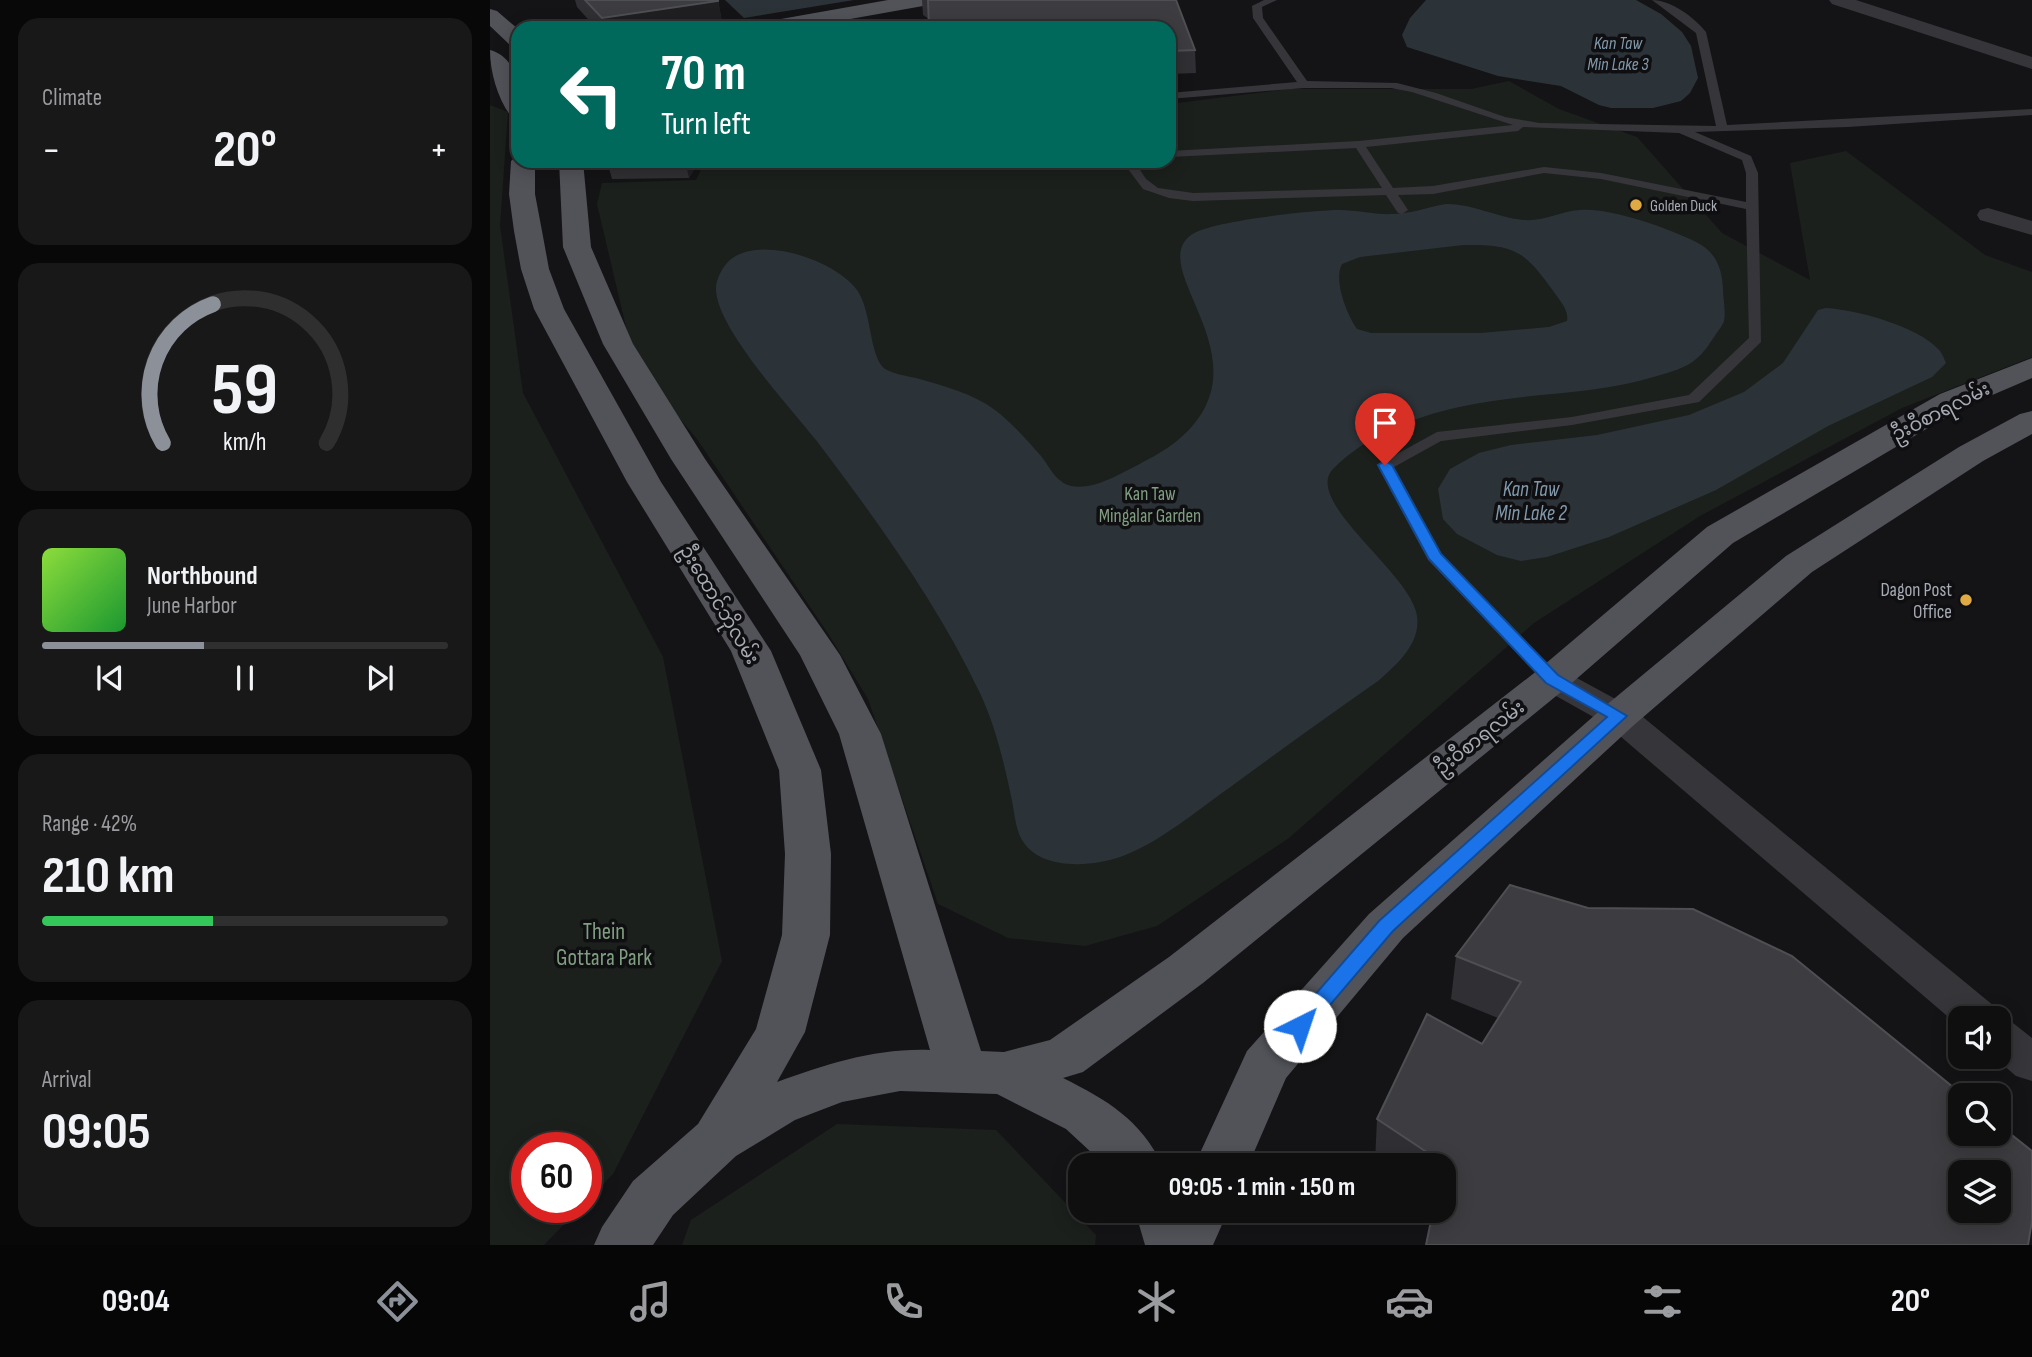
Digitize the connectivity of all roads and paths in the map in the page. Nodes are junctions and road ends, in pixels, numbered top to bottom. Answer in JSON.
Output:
{"nodes":[{"id":1,"x":923,"y":0,"type":"edge"},
{"id":2,"x":1272,"y":0,"type":"edge"},
{"id":3,"x":1657,"y":0,"type":"edge"},
{"id":4,"x":1838,"y":0,"type":"edge"},
{"id":5,"x":490,"y":15,"type":"edge"},
{"id":6,"x":804,"y":21,"type":"edge"},
{"id":7,"x":511,"y":24,"type":"edge"},
{"id":8,"x":511,"y":34,"type":"edge"},
{"id":9,"x":2032,"y":63,"type":"edge"},
{"id":10,"x":506,"y":68,"type":"edge"},
{"id":11,"x":1304,"y":83,"type":"junction"},
{"id":12,"x":511,"y":86,"type":"edge"},
{"id":13,"x":1176,"y":95,"type":"edge"},
{"id":14,"x":2032,"y":112,"type":"edge"},
{"id":15,"x":1536,"y":126,"type":"junction"},
{"id":16,"x":1722,"y":127,"type":"junction"},
{"id":17,"x":1674,"y":128,"type":"junction"},
{"id":18,"x":1359,"y":144,"type":"junction"},
{"id":19,"x":1176,"y":154,"type":"edge"},
{"id":20,"x":523,"y":168,"type":"edge"},
{"id":21,"x":571,"y":168,"type":"edge"},
{"id":22,"x":588,"y":168,"type":"edge"},
{"id":23,"x":1132,"y":168,"type":"edge"},
{"id":24,"x":1391,"y":192,"type":"junction"},
{"id":25,"x":1752,"y":207,"type":"junction"},
{"id":26,"x":1402,"y":210,"type":"dead end"},
{"id":27,"x":1988,"y":215,"type":"dead end"},
{"id":28,"x":2032,"y":228,"type":"edge"},
{"id":29,"x":577,"y":247,"type":"junction"},
{"id":30,"x":2027,"y":373,"type":"edge"},
{"id":31,"x":2032,"y":421,"type":"edge"},
{"id":32,"x":1552,"y":679,"type":"junction"},
{"id":33,"x":1619,"y":716,"type":"junction"},
{"id":34,"x":1965,"y":1006,"type":"edge"},
{"id":35,"x":2011,"y":1046,"type":"edge"},
{"id":36,"x":2032,"y":1063,"type":"edge"},
{"id":37,"x":983,"y":1072,"type":"junction"},
{"id":38,"x":717,"y":1140,"type":"junction"},
{"id":39,"x":1129,"y":1153,"type":"edge"},
{"id":40,"x":1227,"y":1153,"type":"edge"},
{"id":41,"x":1167,"y":1223,"type":"edge"},
{"id":42,"x":1195,"y":1223,"type":"edge"},
{"id":43,"x":622,"y":1245,"type":"edge"},
{"id":44,"x":1174,"y":1245,"type":"edge"},
{"id":45,"x":1185,"y":1245,"type":"edge"}],
"edges":[{"from":1,"to":6,"type":"main road"},
{"from":2,"to":11,"type":"lane"},
{"from":3,"to":16,"type":"lane"},
{"from":4,"to":9,"type":"street"},
{"from":5,"to":7,"type":"main road"},
{"from":5,"to":8,"type":"main road"},
{"from":10,"to":12,"type":"main road"},
{"from":11,"to":13,"type":"lane"},
{"from":11,"to":15,"type":"lane"},
{"from":14,"to":16,"type":"lane"},
{"from":15,"to":17,"type":"lane"},
{"from":15,"to":18,"type":"lane"},
{"from":16,"to":17,"type":"lane"},
{"from":17,"to":25,"type":"lane"},
{"from":18,"to":19,"type":"lane"},
{"from":18,"to":24,"type":"lane"},
{"from":20,"to":38,"type":"main road","name":"ဦးထောင်ဘိုလမ်း"},
{"from":21,"to":29,"type":"main road"},
{"from":22,"to":29,"type":"main road"},
{"from":23,"to":24,"type":"lane"},
{"from":24,"to":25,"type":"lane"},
{"from":24,"to":26,"type":"lane"},
{"from":25,"to":32,"type":"lane"},
{"from":27,"to":28,"type":"street"},
{"from":29,"to":37,"type":"main road"},
{"from":30,"to":32,"type":"main road","name":"ဦးဝီစာရလမ်း"},
{"from":31,"to":33,"type":"main road"},
{"from":32,"to":33,"type":"street"},
{"from":32,"to":37,"type":"main road","name":"ဦးဝီစာရလမ်း"},
{"from":33,"to":34,"type":"street"},
{"from":33,"to":40,"type":"main road"},
{"from":35,"to":36,"type":"street"},
{"from":37,"to":38,"type":"main road"},
{"from":37,"to":39,"type":"main road"},
{"from":38,"to":43,"type":"main road"},
{"from":41,"to":44,"type":"main road"},
{"from":42,"to":45,"type":"main road"}]}
